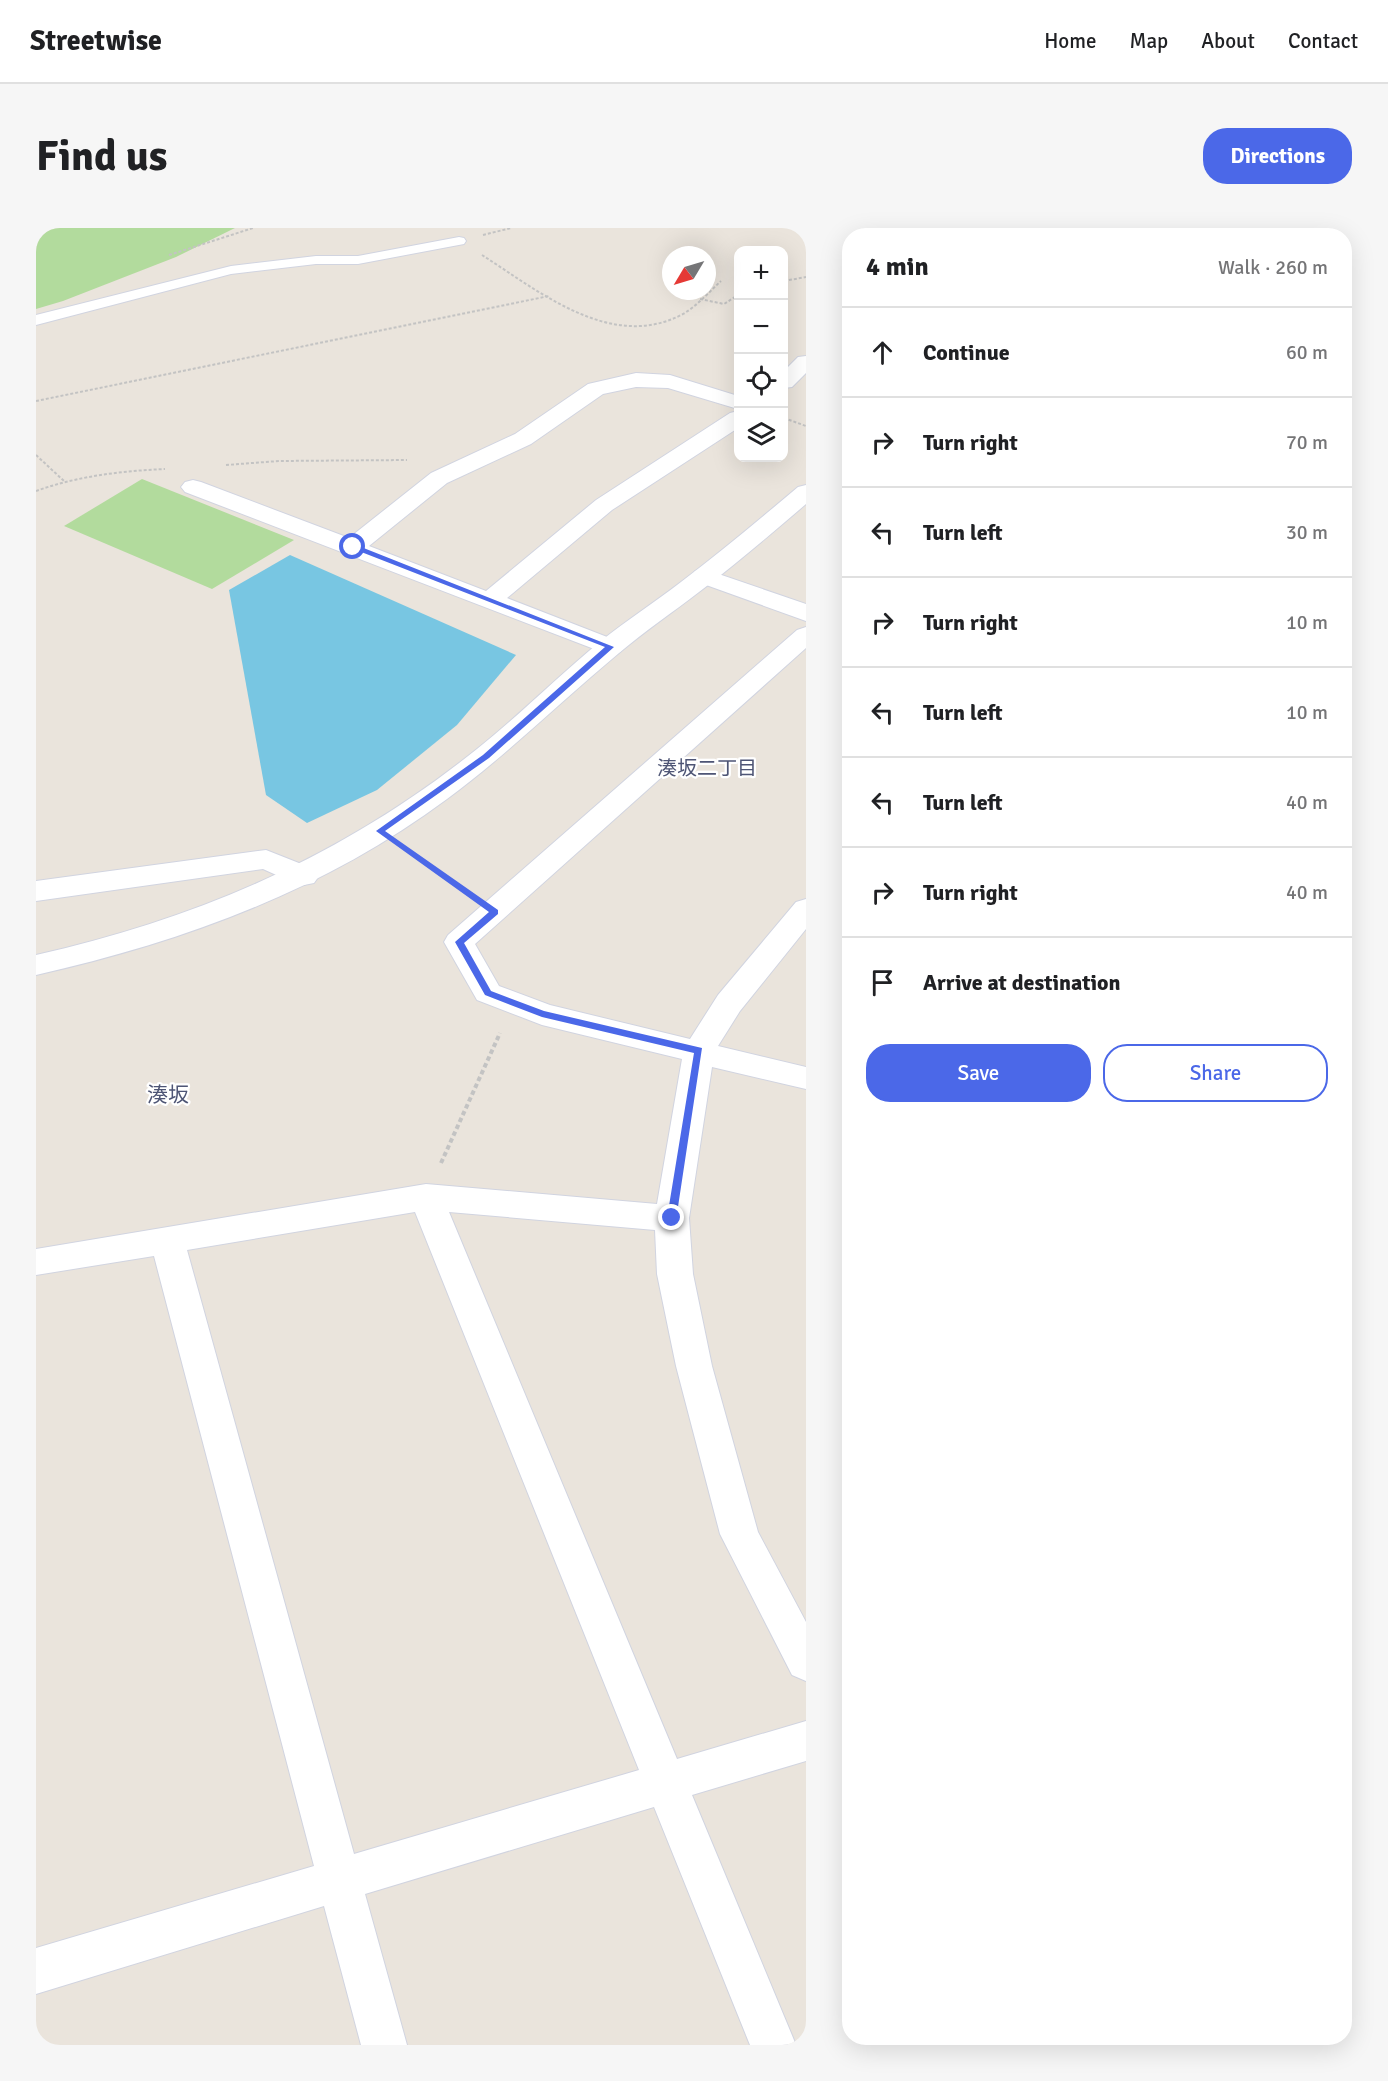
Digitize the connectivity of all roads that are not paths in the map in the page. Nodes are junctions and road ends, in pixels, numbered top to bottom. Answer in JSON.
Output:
{"nodes":[{"id":1,"x":459,"y":241,"type":"road end"},
{"id":2,"x":36,"y":320,"type":"edge"},
{"id":3,"x":806,"y":362,"type":"edge"},
{"id":4,"x":788,"y":378,"type":"edge"},
{"id":5,"x":734,"y":402,"type":"edge"},
{"id":6,"x":734,"y":421,"type":"edge"},
{"id":7,"x":193,"y":487,"type":"dead end"},
{"id":8,"x":806,"y":492,"type":"edge"},
{"id":9,"x":353,"y":547,"type":"junction"},
{"id":10,"x":705,"y":576,"type":"junction"},
{"id":11,"x":490,"y":600,"type":"junction"},
{"id":12,"x":806,"y":613,"type":"edge"},
{"id":13,"x":806,"y":634,"type":"edge"},
{"id":14,"x":611,"y":647,"type":"junction"},
{"id":15,"x":304,"y":876,"type":"junction"},
{"id":16,"x":36,"y":891,"type":"edge"},
{"id":17,"x":806,"y":909,"type":"edge"},
{"id":18,"x":36,"y":965,"type":"edge"},
{"id":19,"x":699,"y":1051,"type":"junction"},
{"id":20,"x":806,"y":1078,"type":"edge"},
{"id":21,"x":426,"y":1197,"type":"junction"},
{"id":22,"x":672,"y":1218,"type":"junction"},
{"id":23,"x":167,"y":1240,"type":"junction"},
{"id":24,"x":36,"y":1262,"type":"edge"},
{"id":25,"x":806,"y":1662,"type":"edge"},
{"id":26,"x":806,"y":1741,"type":"edge"},
{"id":27,"x":666,"y":1783,"type":"junction"},
{"id":28,"x":340,"y":1880,"type":"junction"},
{"id":29,"x":36,"y":1971,"type":"edge"},
{"id":30,"x":384,"y":2045,"type":"edge"},
{"id":31,"x":773,"y":2045,"type":"edge"}],
"edges":[{"from":1,"to":2,"type":"lane"},
{"from":3,"to":4,"type":"street"},
{"from":5,"to":9,"type":"street"},
{"from":6,"to":11,"type":"street"},
{"from":7,"to":9,"type":"street"},
{"from":8,"to":10,"type":"street"},
{"from":9,"to":11,"type":"street"},
{"from":10,"to":12,"type":"street"},
{"from":10,"to":14,"type":"street"},
{"from":11,"to":14,"type":"street"},
{"from":13,"to":19,"type":"street"},
{"from":14,"to":15,"type":"street"},
{"from":15,"to":16,"type":"street"},
{"from":15,"to":18,"type":"street"},
{"from":17,"to":19,"type":"street"},
{"from":19,"to":20,"type":"street"},
{"from":19,"to":22,"type":"street"},
{"from":21,"to":22,"type":"street"},
{"from":21,"to":23,"type":"street"},
{"from":21,"to":27,"type":"street"},
{"from":22,"to":25,"type":"street"},
{"from":23,"to":24,"type":"street"},
{"from":23,"to":28,"type":"street"},
{"from":26,"to":27,"type":"street"},
{"from":27,"to":28,"type":"street"},
{"from":27,"to":31,"type":"street"},
{"from":28,"to":29,"type":"street"},
{"from":28,"to":30,"type":"street"}]}
